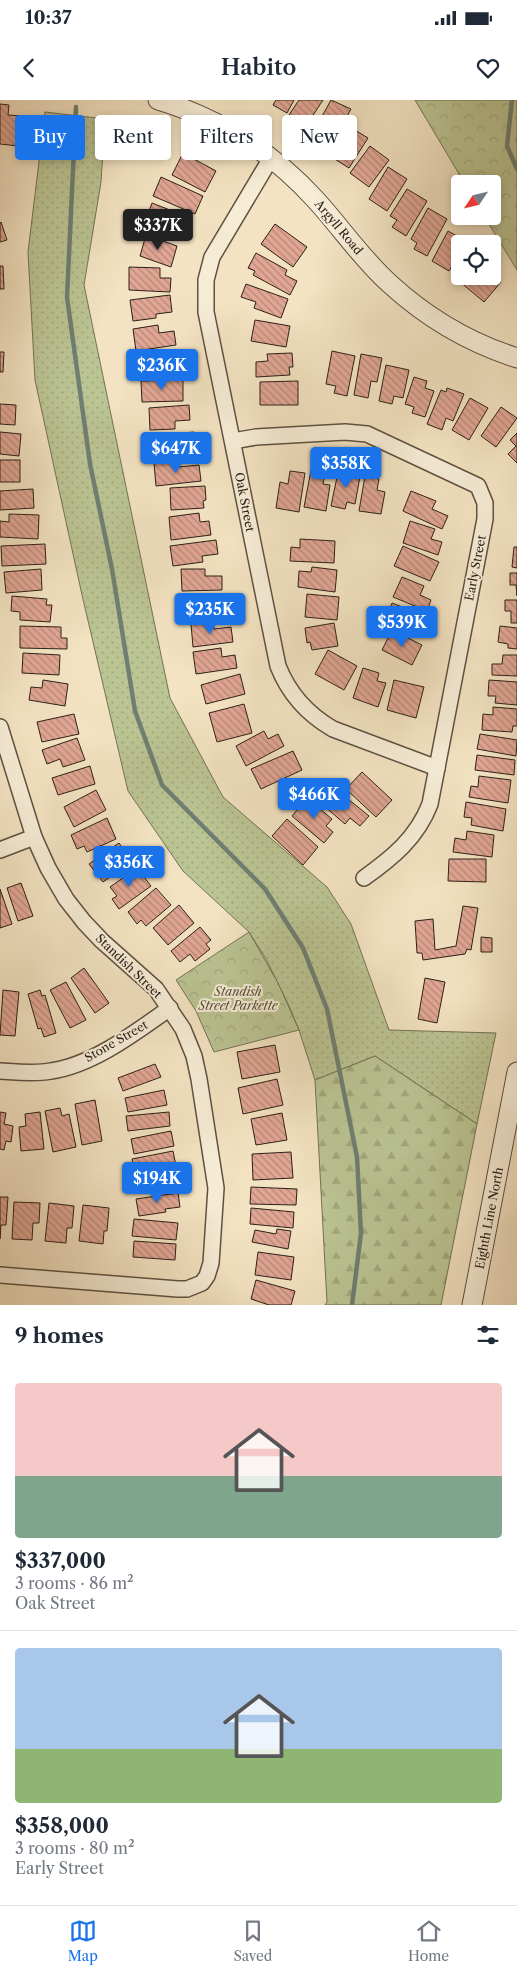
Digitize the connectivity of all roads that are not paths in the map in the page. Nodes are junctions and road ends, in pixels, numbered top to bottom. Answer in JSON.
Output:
{"nodes":[{"id":1,"x":158,"y":100,"type":"edge"},
{"id":2,"x":200,"y":115,"type":"edge"},
{"id":3,"x":272,"y":159,"type":"edge"},
{"id":4,"x":270,"y":160,"type":"edge"},
{"id":5,"x":517,"y":358,"type":"edge"},
{"id":6,"x":233,"y":441,"type":"junction"},
{"id":7,"x":0,"y":727,"type":"edge"},
{"id":8,"x":437,"y":768,"type":"junction"},
{"id":9,"x":34,"y":837,"type":"junction"},
{"id":10,"x":0,"y":850,"type":"edge"},
{"id":11,"x":364,"y":878,"type":"dead end"},
{"id":12,"x":170,"y":1008,"type":"junction"},
{"id":13,"x":0,"y":1070,"type":"edge"},
{"id":14,"x":517,"y":1072,"type":"edge"},
{"id":15,"x":0,"y":1275,"type":"edge"},
{"id":16,"x":472,"y":1305,"type":"edge"}],
"edges":[{"from":1,"to":2,"type":"street","name":"Argyll Road"},
{"from":3,"to":5,"type":"street","name":"Argyll Road"},
{"from":4,"to":6,"type":"street","name":"Oak Street"},
{"from":6,"to":8,"type":"street","name":"Oak Street"},
{"from":6,"to":8,"type":"street","name":"Early Street"},
{"from":7,"to":9,"type":"street","name":"Standish Street"},
{"from":8,"to":11,"type":"street","name":"Early Street"},
{"from":9,"to":10,"type":"street"},
{"from":9,"to":12,"type":"street","name":"Standish Street"},
{"from":12,"to":13,"type":"street","name":"Stone Street"},
{"from":12,"to":15,"type":"street","name":"Standish Street"},
{"from":14,"to":16,"type":"street","name":"Eighth Line North"}]}
